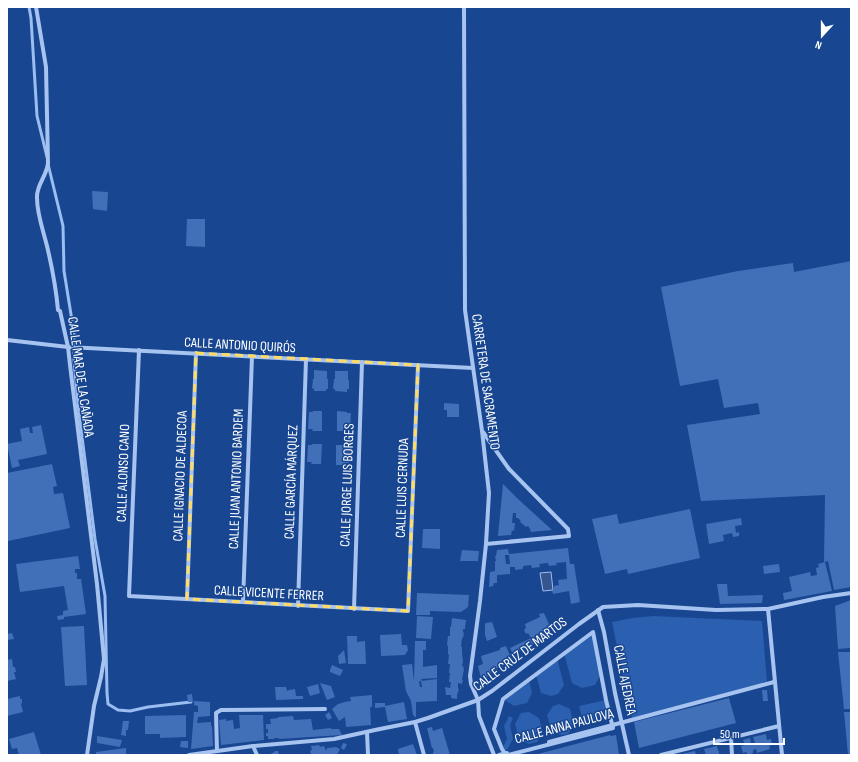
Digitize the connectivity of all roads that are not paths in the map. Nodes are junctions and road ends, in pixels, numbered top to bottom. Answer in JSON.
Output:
{"nodes":[{"id":1,"x":36,"y":7,"type":"edge"},
{"id":2,"x":464,"y":7,"type":"edge"},
{"id":3,"x":7,"y":340,"type":"edge"},
{"id":4,"x":69,"y":347,"type":"junction"},
{"id":5,"x":139,"y":350,"type":"junction"},
{"id":6,"x":196,"y":353,"type":"junction"},
{"id":7,"x":252,"y":356,"type":"junction"},
{"id":8,"x":306,"y":359,"type":"junction"},
{"id":9,"x":362,"y":362,"type":"junction"},
{"id":10,"x":418,"y":365,"type":"junction"},
{"id":11,"x":473,"y":368,"type":"junction"},
{"id":12,"x":482,"y":432,"type":"junction"},
{"id":13,"x":486,"y":544,"type":"junction"},
{"id":14,"x":851,"y":593,"type":"edge"},
{"id":15,"x":130,"y":596,"type":"joint"},
{"id":16,"x":187,"y":599,"type":"junction"},
{"id":17,"x":243,"y":602,"type":"junction"},
{"id":18,"x":298,"y":606,"type":"junction"},
{"id":19,"x":354,"y":609,"type":"junction"},
{"id":20,"x":768,"y":609,"type":"junction"},
{"id":21,"x":598,"y":610,"type":"junction"},
{"id":22,"x":408,"y":611,"type":"joint"},
{"id":23,"x":774,"y":682,"type":"junction"},
{"id":24,"x":478,"y":700,"type":"junction"},
{"id":25,"x":325,"y":709,"type":"dead end"},
{"id":26,"x":415,"y":722,"type":"junction"},
{"id":27,"x":622,"y":722,"type":"junction"},
{"id":28,"x":612,"y":725,"type":"junction"},
{"id":29,"x":779,"y":726,"type":"junction"},
{"id":30,"x":367,"y":732,"type":"junction"},
{"id":31,"x":731,"y":738,"type":"junction"},
{"id":32,"x":253,"y":746,"type":"junction"},
{"id":33,"x":217,"y":751,"type":"junction"},
{"id":34,"x":506,"y":754,"type":"edge"},
{"id":35,"x":87,"y":755,"type":"edge"},
{"id":36,"x":189,"y":755,"type":"edge"},
{"id":37,"x":193,"y":755,"type":"edge"},
{"id":38,"x":257,"y":755,"type":"edge"},
{"id":39,"x":368,"y":755,"type":"edge"},
{"id":40,"x":424,"y":755,"type":"edge"},
{"id":41,"x":494,"y":755,"type":"edge"},
{"id":42,"x":499,"y":755,"type":"edge"},
{"id":43,"x":629,"y":755,"type":"edge"},
{"id":44,"x":661,"y":755,"type":"edge"},
{"id":45,"x":732,"y":755,"type":"edge"},
{"id":46,"x":782,"y":755,"type":"edge"}],
"edges":[{"from":1,"to":4,"type":"street","name":"CALLE MAR DE LA CAÑADA"},
{"from":2,"to":11,"type":"street","name":"CARRETERA DE SACRAMENTO"},
{"from":3,"to":4,"type":"street","name":"CALLE ANTONIO QUIRÓS"},
{"from":4,"to":5,"type":"street","name":"CALLE ANTONIO QUIRÓS"},
{"from":4,"to":35,"type":"street","name":"CALLE MAR DE LA CAÑADA"},
{"from":5,"to":6,"type":"street","name":"CALLE ANTONIO QUIRÓS"},
{"from":5,"to":15,"type":"street","name":"CALLE ALONSO CANO"},
{"from":6,"to":7,"type":"street","name":"CALLE ANTONIO QUIRÓS"},
{"from":6,"to":16,"type":"street","name":"CALLE IGNACIO DE ALDECOA"},
{"from":7,"to":8,"type":"street","name":"CALLE ANTONIO QUIRÓS"},
{"from":7,"to":17,"type":"street","name":"CALLE JUAN ANTONIO BARDEM"},
{"from":8,"to":9,"type":"street","name":"CALLE ANTONIO QUIRÓS"},
{"from":8,"to":18,"type":"street","name":"CALLE GARCÍA MÁRQUEZ"},
{"from":9,"to":10,"type":"street","name":"CALLE ANTONIO QUIRÓS"},
{"from":9,"to":19,"type":"street","name":"CALLE JORGE LUIS BORGES"},
{"from":10,"to":11,"type":"street","name":"CALLE ANTONIO QUIRÓS"},
{"from":10,"to":22,"type":"street","name":"CALLE LUIS CERNUDA"},
{"from":11,"to":12,"type":"street","name":"CARRETERA DE SACRAMENTO"},
{"from":12,"to":13,"type":"street","name":"CARRETERA DE SACRAMENTO"},
{"from":12,"to":13,"type":"street"},
{"from":13,"to":24,"type":"street","name":"CARRETERA DE SACRAMENTO"},
{"from":14,"to":20,"type":"street","name":"CALLE CRUZ DE MARTOS"},
{"from":15,"to":16,"type":"street","name":"CALLE VICENTE FERRER"},
{"from":16,"to":17,"type":"street","name":"CALLE VICENTE FERRER"},
{"from":17,"to":18,"type":"street","name":"CALLE VICENTE FERRER"},
{"from":18,"to":19,"type":"street","name":"CALLE VICENTE FERRER"},
{"from":19,"to":22,"type":"street","name":"CALLE VICENTE FERRER"},
{"from":20,"to":21,"type":"street","name":"CALLE CRUZ DE MARTOS"},
{"from":20,"to":23,"type":"street"},
{"from":21,"to":24,"type":"street","name":"CALLE CRUZ DE MARTOS"},
{"from":21,"to":27,"type":"street","name":"CALLE AJEDREA"},
{"from":23,"to":27,"type":"street","name":"CALLE ANNA PAULOVA"},
{"from":23,"to":29,"type":"street"},
{"from":24,"to":26,"type":"street","name":"CALLE CRUZ DE MARTOS"},
{"from":24,"to":41,"type":"street","name":"CARRETERA DE SACRAMENTO"},
{"from":25,"to":33,"type":"street"},
{"from":26,"to":30,"type":"street","name":"CALLE CRUZ DE MARTOS"},
{"from":26,"to":40,"type":"street"},
{"from":27,"to":28,"type":"street","name":"CALLE ANNA PAULOVA"},
{"from":27,"to":43,"type":"street","name":"CALLE AJEDREA"},
{"from":28,"to":34,"type":"street","name":"CALLE ANNA PAULOVA"},
{"from":28,"to":34,"type":"street"},
{"from":29,"to":31,"type":"street"},
{"from":29,"to":46,"type":"street"},
{"from":30,"to":32,"type":"street","name":"CALLE CRUZ DE MARTOS"},
{"from":30,"to":39,"type":"street"},
{"from":31,"to":44,"type":"street"},
{"from":31,"to":45,"type":"street"},
{"from":32,"to":33,"type":"street","name":"CALLE CRUZ DE MARTOS"},
{"from":32,"to":38,"type":"street"},
{"from":33,"to":37,"type":"street","name":"CALLE CRUZ DE MARTOS"},
{"from":34,"to":42,"type":"street","name":"CALLE ANNA PAULOVA"},
{"from":36,"to":37,"type":"street","name":"CALLE CRUZ DE MARTOS"}]}
